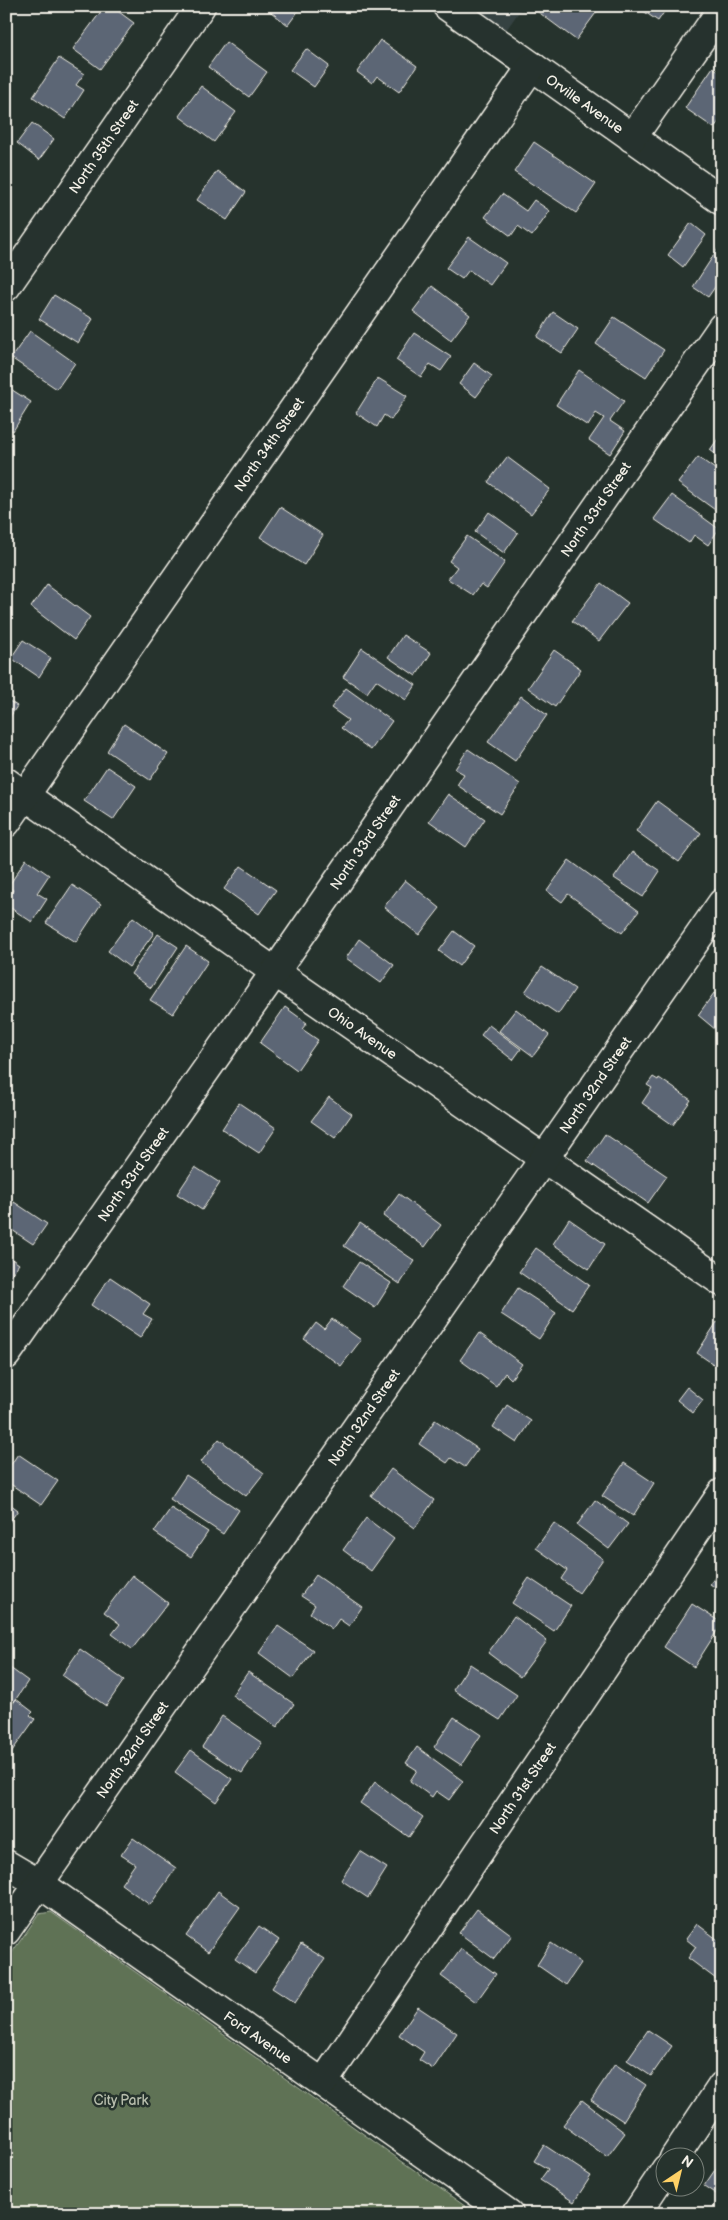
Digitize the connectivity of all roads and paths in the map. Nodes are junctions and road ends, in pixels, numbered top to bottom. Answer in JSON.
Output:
{"nodes":[{"id":1,"x":201,"y":6,"type":"edge"},
{"id":2,"x":447,"y":6,"type":"edge"},
{"id":3,"x":722,"y":9,"type":"edge"},
{"id":4,"x":532,"y":66,"type":"junction"},
{"id":5,"x":632,"y":138,"type":"junction"},
{"id":6,"x":722,"y":201,"type":"edge"},
{"id":7,"x":6,"y":287,"type":"edge"},
{"id":8,"x":722,"y":327,"type":"edge"},
{"id":9,"x":16,"y":789,"type":"edge"},
{"id":10,"x":6,"y":823,"type":"edge"},
{"id":11,"x":722,"y":903,"type":"edge"},
{"id":12,"x":275,"y":972,"type":"junction"},
{"id":13,"x":544,"y":1158,"type":"junction"},
{"id":14,"x":722,"y":1282,"type":"edge"},
{"id":15,"x":6,"y":1355,"type":"edge"},
{"id":16,"x":722,"y":1493,"type":"edge"},
{"id":17,"x":6,"y":1864,"type":"edge"},
{"id":18,"x":40,"y":1884,"type":"junction"},
{"id":19,"x":6,"y":1931,"type":"edge"},
{"id":20,"x":323,"y":2083,"type":"junction"},
{"id":21,"x":722,"y":2086,"type":"edge"},
{"id":22,"x":681,"y":2148,"type":"edge"},
{"id":23,"x":656,"y":2185,"type":"edge"},
{"id":24,"x":509,"y":2214,"type":"edge"},
{"id":25,"x":636,"y":2214,"type":"edge"}],
"edges":[{"from":1,"to":7,"type":"street","name":"North 35th Street"},
{"from":2,"to":4,"type":"street","name":"Orville Avenue"},
{"from":3,"to":5,"type":"street"},
{"from":4,"to":5,"type":"street","name":"Orville Avenue"},
{"from":4,"to":9,"type":"street","name":"North 34th Street"},
{"from":5,"to":6,"type":"street","name":"Orville Avenue"},
{"from":8,"to":12,"type":"street","name":"North 33rd Street"},
{"from":9,"to":10,"type":"street","name":"North 34th Street"},
{"from":9,"to":12,"type":"street","name":"Ohio Avenue"},
{"from":11,"to":13,"type":"street","name":"North 32nd Street"},
{"from":12,"to":13,"type":"street","name":"Ohio Avenue"},
{"from":12,"to":15,"type":"street","name":"North 33rd Street"},
{"from":13,"to":14,"type":"street","name":"Ohio Avenue"},
{"from":13,"to":18,"type":"street","name":"North 32nd Street"},
{"from":16,"to":20,"type":"street","name":"North 31st Street"},
{"from":17,"to":18,"type":"street","name":"Ford Avenue"},
{"from":18,"to":19,"type":"street","name":"North 32nd Street"},
{"from":18,"to":20,"type":"street","name":"Ford Avenue"},
{"from":20,"to":24,"type":"street","name":"Ford Avenue"},
{"from":21,"to":22,"type":"street"},
{"from":23,"to":25,"type":"street"}]}
